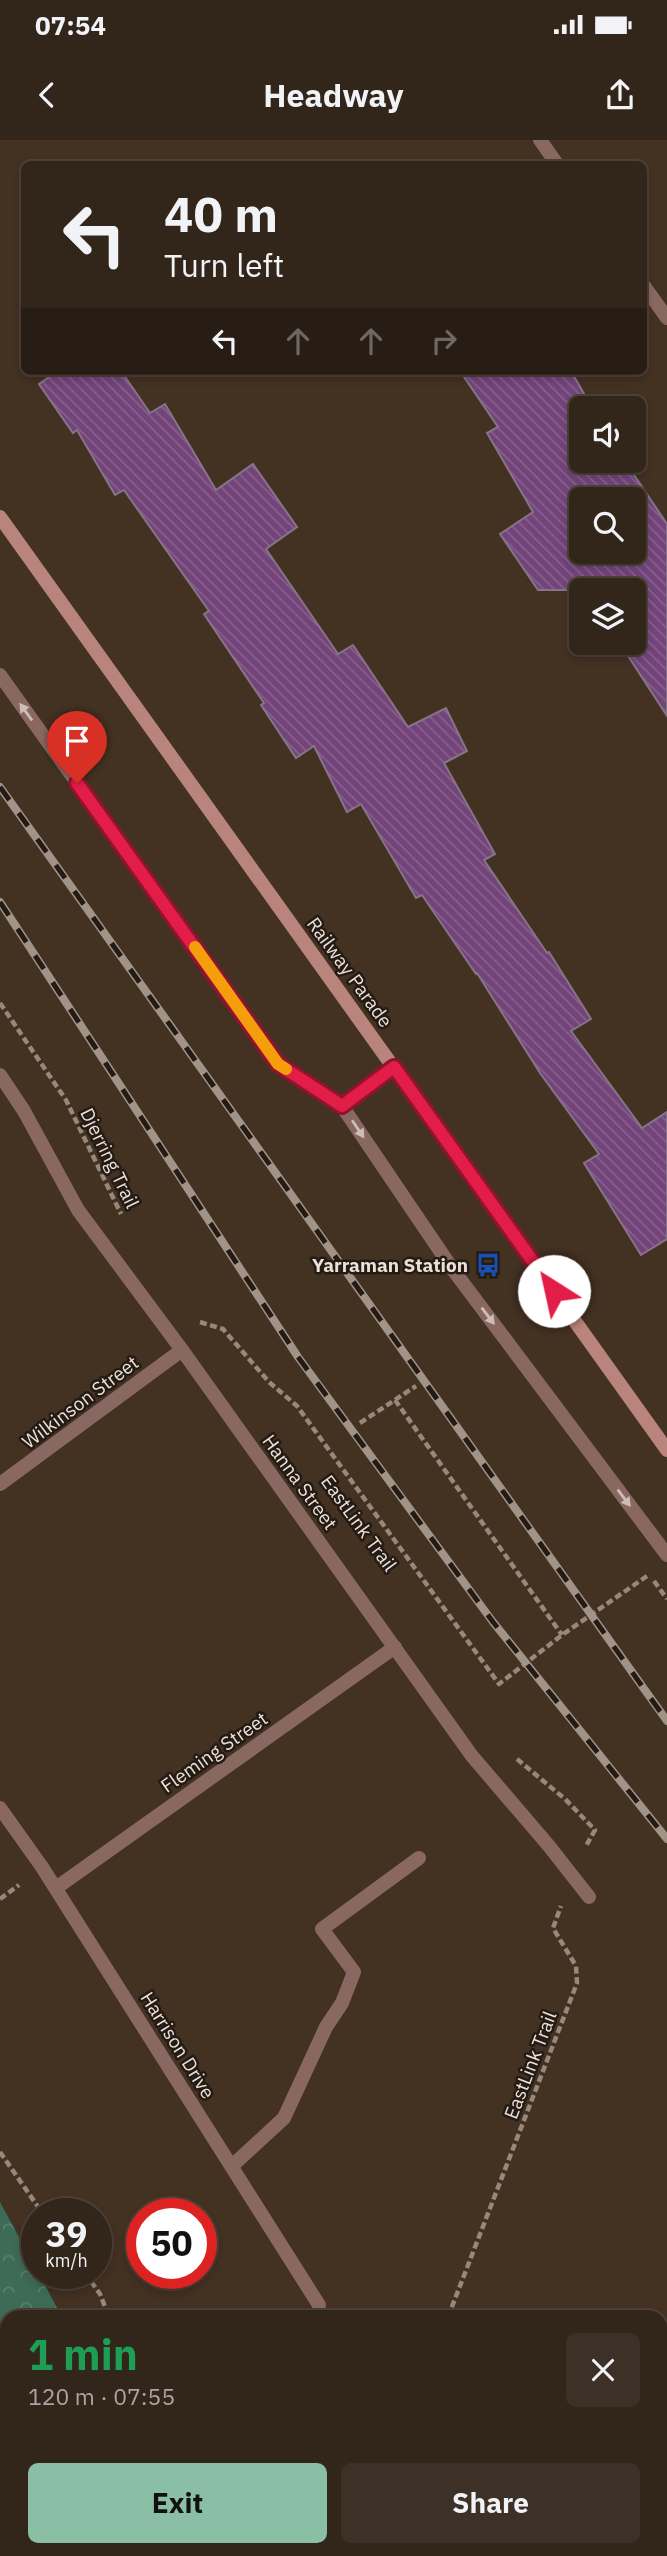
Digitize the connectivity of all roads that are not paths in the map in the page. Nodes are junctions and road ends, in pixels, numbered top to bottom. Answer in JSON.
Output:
{"nodes":[{"id":1,"x":540,"y":140,"type":"edge"},
{"id":2,"x":555,"y":161,"type":"edge"},
{"id":3,"x":647,"y":290,"type":"edge"},
{"id":4,"x":667,"y":318,"type":"edge"},
{"id":5,"x":0,"y":517,"type":"edge"},
{"id":6,"x":0,"y":675,"type":"edge"},
{"id":7,"x":394,"y":1067,"type":"junction"},
{"id":8,"x":1,"y":1079,"type":"edge"},
{"id":9,"x":342,"y":1106,"type":"junction"},
{"id":10,"x":182,"y":1350,"type":"junction"},
{"id":11,"x":667,"y":1450,"type":"edge"},
{"id":12,"x":0,"y":1485,"type":"edge"},
{"id":13,"x":667,"y":1555,"type":"edge"},
{"id":14,"x":395,"y":1647,"type":"junction"},
{"id":15,"x":0,"y":1808,"type":"edge"},
{"id":16,"x":419,"y":1858,"type":"dead end"},
{"id":17,"x":56,"y":1888,"type":"junction"},
{"id":18,"x":589,"y":1897,"type":"dead end"},
{"id":19,"x":232,"y":2166,"type":"junction"},
{"id":20,"x":320,"y":2305,"type":"dead end"}],
"edges":[{"from":1,"to":2,"type":"street"},
{"from":3,"to":4,"type":"street"},
{"from":5,"to":7,"type":"main road","name":"Railway Parade"},
{"from":9,"to":6,"type":"street","one_way":true},
{"from":7,"to":9,"type":"street"},
{"from":7,"to":11,"type":"main road","name":"Railway Parade"},
{"from":8,"to":10,"type":"street","name":"Hanna Street"},
{"from":9,"to":13,"type":"street","one_way":true},
{"from":10,"to":12,"type":"street","name":"Wilkinson Street"},
{"from":10,"to":14,"type":"street","name":"Hanna Street"},
{"from":14,"to":17,"type":"street","name":"Fleming Street"},
{"from":14,"to":18,"type":"street","name":"Hanna Street"},
{"from":15,"to":17,"type":"street","name":"Harrison Drive"},
{"from":16,"to":19,"type":"street"},
{"from":17,"to":19,"type":"street","name":"Harrison Drive"},
{"from":19,"to":20,"type":"street","name":"Harrison Drive"}]}
